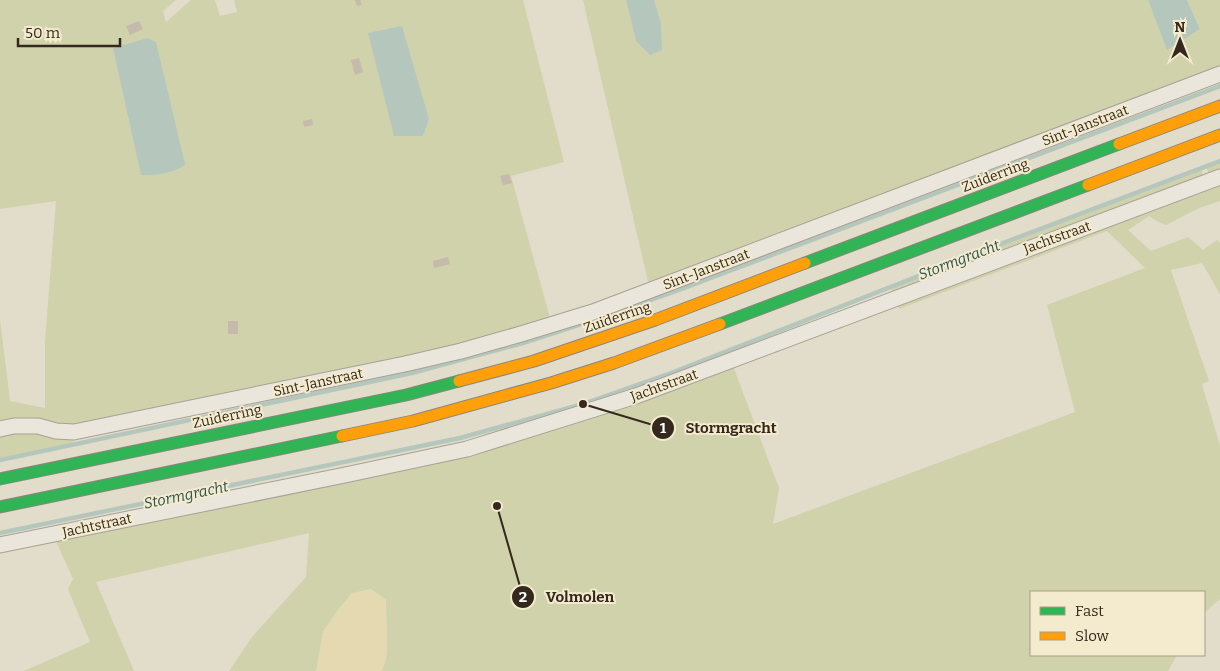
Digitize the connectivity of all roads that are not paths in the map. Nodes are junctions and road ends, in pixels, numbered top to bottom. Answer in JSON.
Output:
{"nodes":[{"id":1,"x":1220,"y":74,"type":"edge"},
{"id":2,"x":1220,"y":106,"type":"edge"},
{"id":3,"x":1220,"y":135,"type":"edge"},
{"id":4,"x":1220,"y":177,"type":"edge"},
{"id":5,"x":0,"y":429,"type":"edge"},
{"id":6,"x":0,"y":479,"type":"edge"},
{"id":7,"x":0,"y":507,"type":"edge"},
{"id":8,"x":0,"y":545,"type":"edge"}],
"edges":[{"from":1,"to":5,"type":"street","name":"Sint-Janstraat"},
{"from":2,"to":6,"type":"highway","name":"Zuiderring"},
{"from":3,"to":7,"type":"highway"},
{"from":4,"to":8,"type":"street","name":"Jachtstraat"}]}
